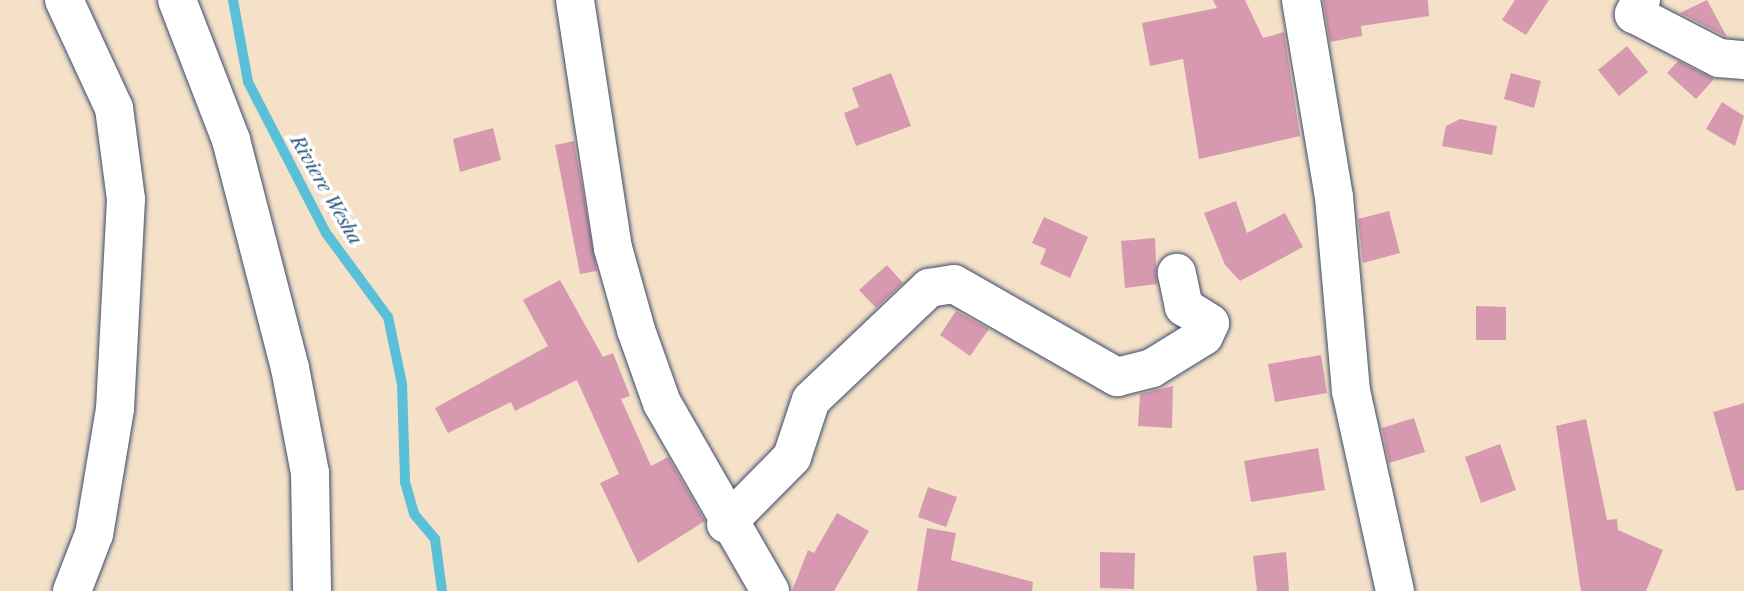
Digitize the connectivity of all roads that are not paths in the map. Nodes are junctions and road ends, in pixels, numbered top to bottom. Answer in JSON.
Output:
{"nodes":[{"id":1,"x":64,"y":0,"type":"edge"},
{"id":2,"x":177,"y":0,"type":"edge"},
{"id":3,"x":575,"y":0,"type":"edge"},
{"id":4,"x":1301,"y":0,"type":"edge"},
{"id":5,"x":1641,"y":0,"type":"edge"},
{"id":6,"x":1744,"y":60,"type":"edge"},
{"id":7,"x":1177,"y":273,"type":"dead end"},
{"id":8,"x":726,"y":523,"type":"junction"},
{"id":9,"x":72,"y":591,"type":"edge"},
{"id":10,"x":312,"y":591,"type":"edge"},
{"id":11,"x":770,"y":591,"type":"edge"},
{"id":12,"x":1395,"y":591,"type":"edge"}],
"edges":[{"from":1,"to":9,"type":"street"},
{"from":2,"to":10,"type":"street"},
{"from":3,"to":8,"type":"street"},
{"from":4,"to":12,"type":"street"},
{"from":5,"to":6,"type":"street"},
{"from":7,"to":8,"type":"street"},
{"from":8,"to":11,"type":"street"}]}
